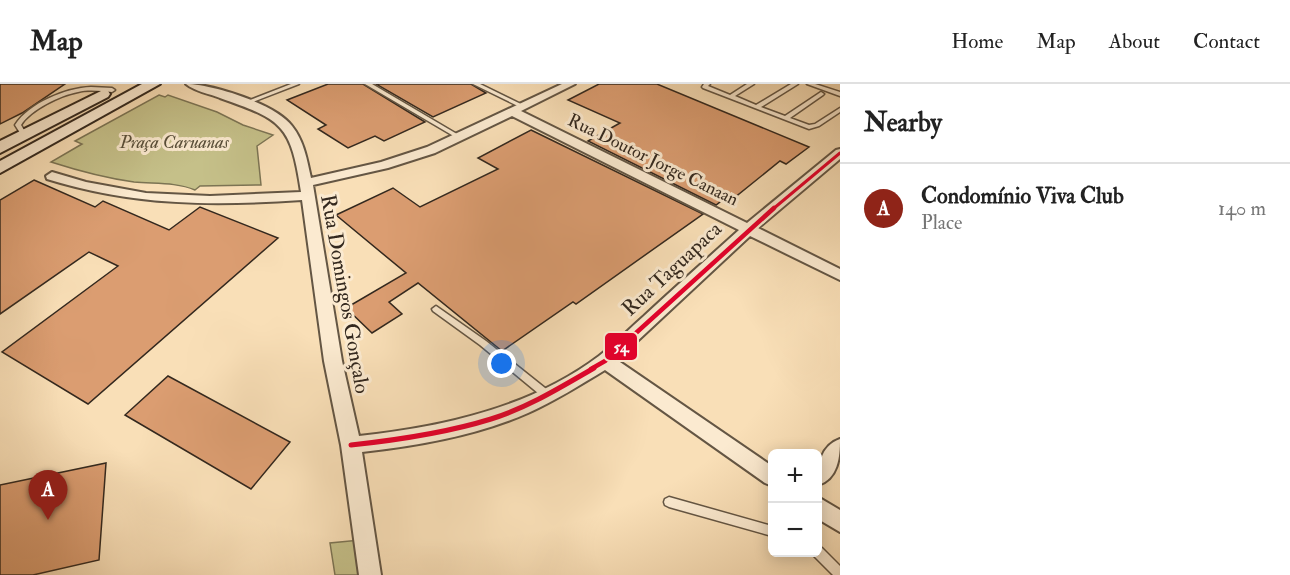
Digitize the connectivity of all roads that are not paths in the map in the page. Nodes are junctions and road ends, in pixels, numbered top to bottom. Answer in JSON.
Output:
{"nodes":[{"id":1,"x":153,"y":84,"type":"edge"},
{"id":2,"x":191,"y":84,"type":"edge"},
{"id":3,"x":296,"y":84,"type":"edge"},
{"id":4,"x":368,"y":84,"type":"edge"},
{"id":5,"x":476,"y":84,"type":"edge"},
{"id":6,"x":570,"y":84,"type":"edge"},
{"id":7,"x":707,"y":84,"type":"edge"},
{"id":8,"x":751,"y":84,"type":"edge"},
{"id":9,"x":795,"y":84,"type":"edge"},
{"id":10,"x":810,"y":84,"type":"edge"},
{"id":11,"x":117,"y":87,"type":"edge"},
{"id":12,"x":821,"y":94,"type":"dead end"},
{"id":13,"x":840,"y":94,"type":"edge"},
{"id":14,"x":729,"y":97,"type":"junction"},
{"id":15,"x":248,"y":102,"type":"junction"},
{"id":16,"x":756,"y":107,"type":"junction"},
{"id":17,"x":519,"y":109,"type":"junction"},
{"id":18,"x":840,"y":110,"type":"edge"},
{"id":19,"x":786,"y":118,"type":"junction"},
{"id":20,"x":459,"y":137,"type":"junction"},
{"id":21,"x":0,"y":148,"type":"edge"},
{"id":22,"x":840,"y":153,"type":"edge"},
{"id":23,"x":0,"y":168,"type":"edge"},
{"id":24,"x":52,"y":176,"type":"dead end"},
{"id":25,"x":306,"y":189,"type":"junction"},
{"id":26,"x":750,"y":228,"type":"junction"},
{"id":27,"x":840,"y":275,"type":"edge"},
{"id":28,"x":436,"y":309,"type":"dead end"},
{"id":29,"x":604,"y":362,"type":"junction"},
{"id":30,"x":547,"y":395,"type":"junction"},
{"id":31,"x":351,"y":446,"type":"junction"},
{"id":32,"x":840,"y":447,"type":"edge"},
{"id":33,"x":822,"y":471,"type":"edge"},
{"id":34,"x":768,"y":474,"type":"edge"},
{"id":35,"x":669,"y":502,"type":"dead end"},
{"id":36,"x":822,"y":510,"type":"edge"},
{"id":37,"x":840,"y":522,"type":"edge"},
{"id":38,"x":768,"y":530,"type":"edge"},
{"id":39,"x":822,"y":556,"type":"edge"},
{"id":40,"x":840,"y":574,"type":"edge"},
{"id":41,"x":370,"y":575,"type":"edge"}],
"edges":[{"from":1,"to":23,"type":"main road"},
{"from":2,"to":15,"type":"street","name":"Rua Domingos Gonçalo"},
{"from":3,"to":15,"type":"lane"},
{"from":4,"to":20,"type":"lane"},
{"from":5,"to":17,"type":"lane"},
{"from":6,"to":17,"type":"street"},
{"from":7,"to":14,"type":"lane"},
{"from":8,"to":14,"type":"lane"},
{"from":9,"to":16,"type":"lane"},
{"from":10,"to":13,"type":"lane"},
{"from":11,"to":21,"type":"main road"},
{"from":12,"to":19,"type":"lane"},
{"from":14,"to":16,"type":"lane"},
{"from":15,"to":25,"type":"street","name":"Rua Domingos Gonçalo"},
{"from":16,"to":19,"type":"lane"},
{"from":17,"to":20,"type":"street"},
{"from":17,"to":26,"type":"street","name":"Rua Doutor Jorge Canaan"},
{"from":18,"to":19,"type":"lane"},
{"from":20,"to":25,"type":"street"},
{"from":22,"to":26,"type":"street","name":"Rua Taguapaca"},
{"from":24,"to":25,"type":"street"},
{"from":25,"to":31,"type":"street","name":"Rua Domingos Gonçalo"},
{"from":26,"to":27,"type":"street","name":"Rua Doutor Jorge Canaan"},
{"from":26,"to":29,"type":"street","name":"Rua Taguapaca"},
{"from":28,"to":30,"type":"lane"},
{"from":29,"to":30,"type":"street","name":"Rua Taguapaca"},
{"from":29,"to":34,"type":"street"},
{"from":30,"to":31,"type":"street","name":"Rua Taguapaca"},
{"from":31,"to":41,"type":"street","name":"Rua Domingos Gonçalo"},
{"from":32,"to":33,"type":"street"},
{"from":35,"to":38,"type":"lane"},
{"from":36,"to":37,"type":"street"},
{"from":39,"to":40,"type":"lane"}]}
